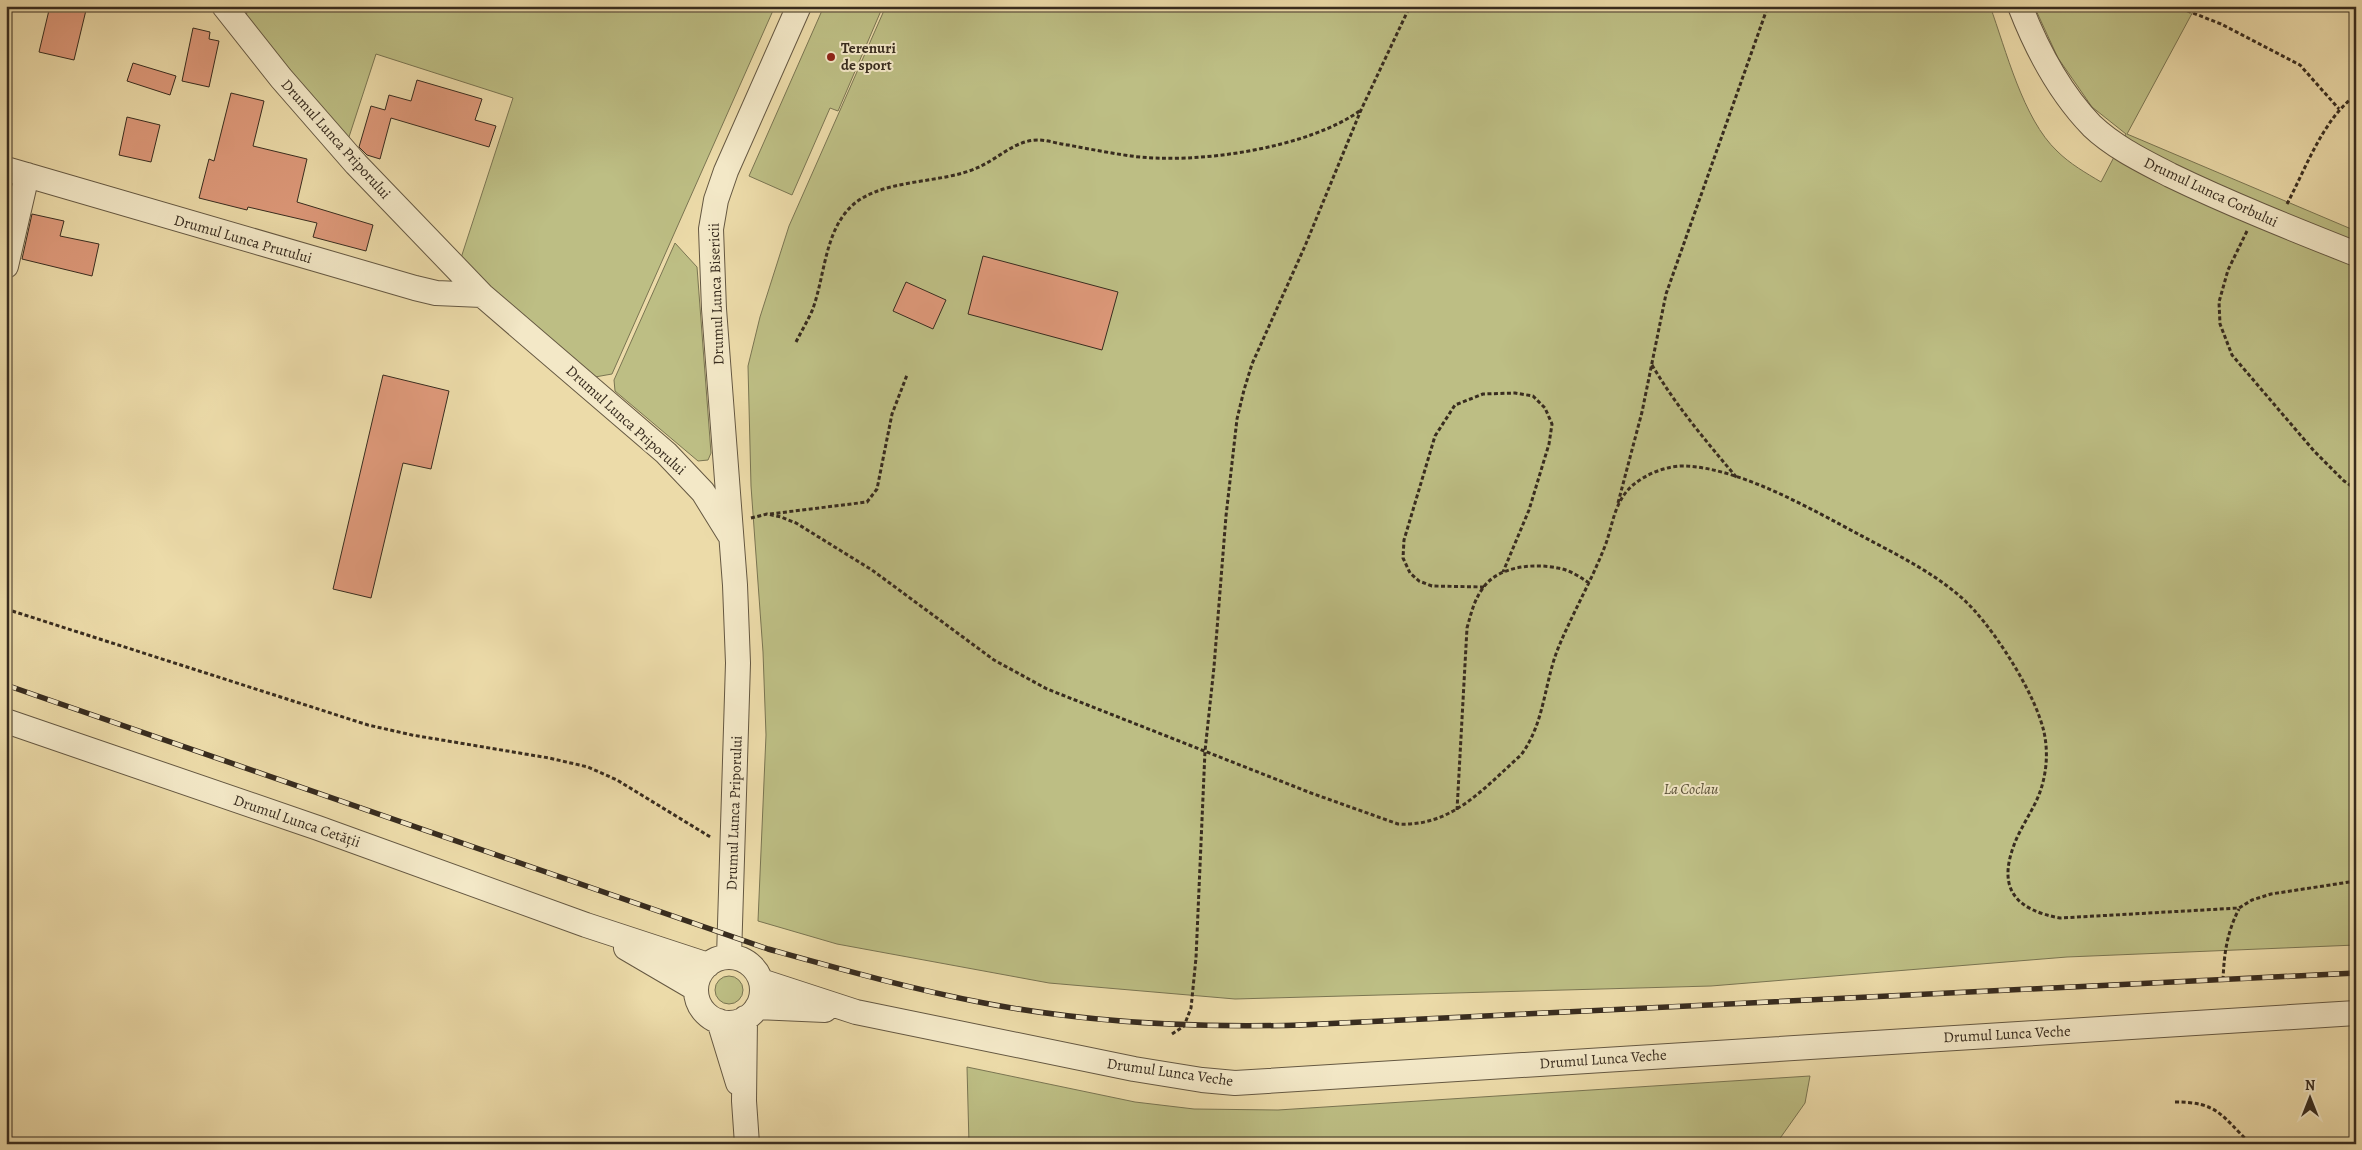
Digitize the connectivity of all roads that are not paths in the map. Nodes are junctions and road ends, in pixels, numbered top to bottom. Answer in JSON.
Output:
{"nodes":[{"id":1,"x":224,"y":6,"type":"edge"},
{"id":2,"x":799,"y":6,"type":"edge"},
{"id":3,"x":2020,"y":6,"type":"edge"},
{"id":4,"x":16,"y":172,"type":"edge"},
{"id":5,"x":2356,"y":254,"type":"edge"},
{"id":6,"x":6,"y":266,"type":"edge"},
{"id":7,"x":482,"y":295,"type":"junction"},
{"id":8,"x":732,"y":538,"type":"junction"},
{"id":9,"x":6,"y":721,"type":"edge"},
{"id":10,"x":586,"y":925,"type":"junction"},
{"id":11,"x":718,"y":961,"type":"junction"},
{"id":12,"x":761,"y":981,"type":"junction"},
{"id":13,"x":696,"y":989,"type":"junction"},
{"id":14,"x":856,"y":1012,"type":"junction"},
{"id":15,"x":751,"y":1013,"type":"junction"},
{"id":16,"x":2356,"y":1013,"type":"edge"},
{"id":17,"x":718,"y":1021,"type":"junction"},
{"id":18,"x":744,"y":1101,"type":"junction"},
{"id":19,"x":747,"y":1144,"type":"edge"}],
"edges":[{"from":1,"to":7,"type":"street","name":"Drumul Lunca Priporului"},
{"from":2,"to":8,"type":"street","name":"Drumul Lunca Bisericii"},
{"from":3,"to":5,"type":"street","name":"Drumul Lunca Corbului"},
{"from":4,"to":6,"type":"street"},
{"from":4,"to":7,"type":"street","name":"Drumul Lunca Prutului"},
{"from":7,"to":8,"type":"street","name":"Drumul Lunca Priporului"},
{"from":8,"to":11,"type":"street","name":"Drumul Lunca Priporului"},
{"from":9,"to":10,"type":"street","name":"Drumul Lunca Cetății"},
{"from":10,"to":11,"type":"street","name":"Drumul Lunca Cetății"},
{"from":10,"to":13,"type":"street","name":"Drumul Lunca Cetății"},
{"from":11,"to":12,"type":"street"},
{"from":11,"to":13,"type":"street"},
{"from":12,"to":14,"type":"street","name":"Drumul Lunca Veche"},
{"from":12,"to":15,"type":"street"},
{"from":13,"to":17,"type":"street"},
{"from":14,"to":15,"type":"street","name":"Drumul Lunca Veche"},
{"from":14,"to":16,"type":"street","name":"Drumul Lunca Veche"},
{"from":15,"to":17,"type":"street"},
{"from":15,"to":18,"type":"street"},
{"from":17,"to":18,"type":"street"},
{"from":18,"to":19,"type":"street"}]}
